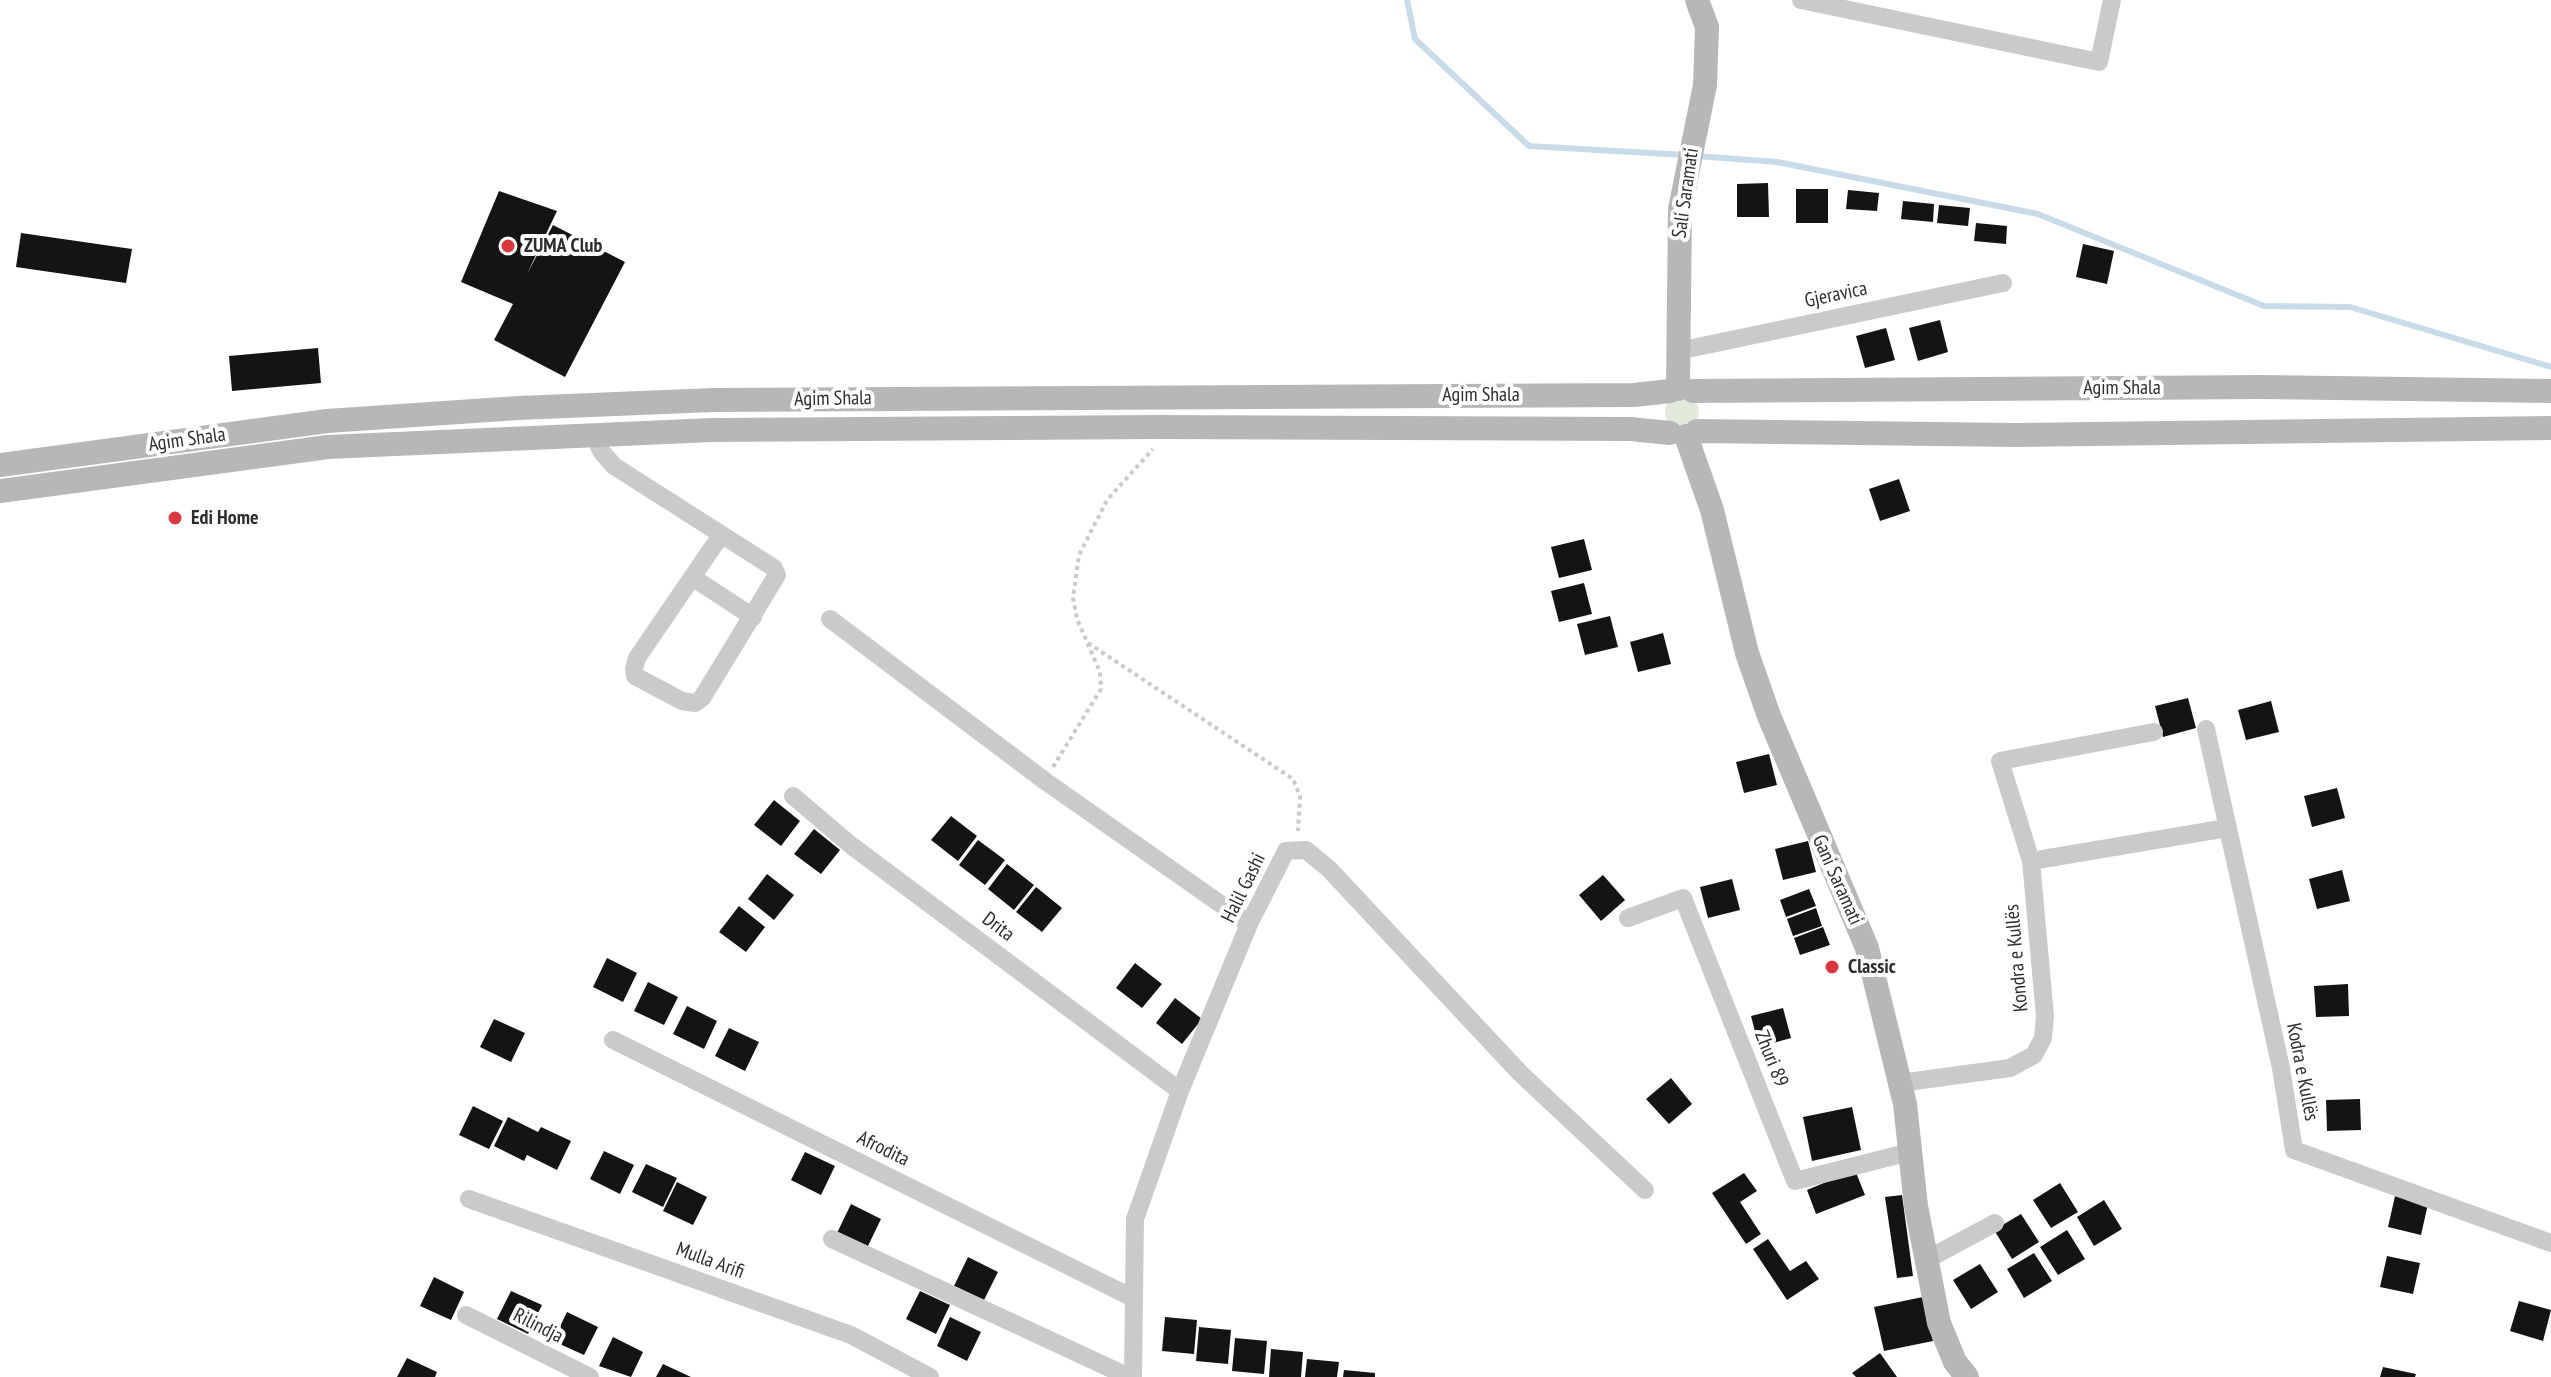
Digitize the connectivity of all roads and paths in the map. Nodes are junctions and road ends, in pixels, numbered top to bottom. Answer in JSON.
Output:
{"nodes":[{"id":1,"x":1697,"y":0,"type":"edge"},
{"id":2,"x":1801,"y":0,"type":"edge"},
{"id":3,"x":2112,"y":0,"type":"edge"},
{"id":4,"x":2003,"y":283,"type":"dead end"},
{"id":5,"x":1678,"y":351,"type":"junction"},
{"id":6,"x":1680,"y":390,"type":"junction"},
{"id":7,"x":2551,"y":391,"type":"edge"},
{"id":8,"x":1158,"y":427,"type":"junction"},
{"id":9,"x":2551,"y":428,"type":"edge"},
{"id":10,"x":1684,"y":433,"type":"junction"},
{"id":11,"x":594,"y":435,"type":"junction"},
{"id":12,"x":0,"y":465,"type":"edge"},
{"id":13,"x":0,"y":491,"type":"edge"},
{"id":14,"x":721,"y":535,"type":"junction"},
{"id":15,"x":692,"y":577,"type":"junction"},
{"id":16,"x":753,"y":617,"type":"junction"},
{"id":17,"x":830,"y":619,"type":"dead end"},
{"id":18,"x":1086,"y":642,"type":"junction"},
{"id":19,"x":2206,"y":729,"type":"dead end"},
{"id":20,"x":2154,"y":732,"type":"dead end"},
{"id":21,"x":1045,"y":781,"type":"junction"},
{"id":22,"x":793,"y":796,"type":"dead end"},
{"id":23,"x":2227,"y":828,"type":"junction"},
{"id":24,"x":1296,"y":848,"type":"junction"},
{"id":25,"x":2031,"y":861,"type":"junction"},
{"id":26,"x":1628,"y":918,"type":"dead end"},
{"id":27,"x":1249,"y":924,"type":"junction"},
{"id":28,"x":613,"y":1040,"type":"dead end"},
{"id":29,"x":1900,"y":1083,"type":"junction"},
{"id":30,"x":1180,"y":1091,"type":"junction"},
{"id":31,"x":1910,"y":1152,"type":"junction"},
{"id":32,"x":1645,"y":1190,"type":"dead end"},
{"id":33,"x":469,"y":1199,"type":"dead end"},
{"id":34,"x":1995,"y":1223,"type":"dead end"},
{"id":35,"x":832,"y":1239,"type":"dead end"},
{"id":36,"x":2551,"y":1243,"type":"edge"},
{"id":37,"x":1926,"y":1260,"type":"junction"},
{"id":38,"x":1133,"y":1298,"type":"junction"},
{"id":39,"x":466,"y":1315,"type":"dead end"},
{"id":40,"x":590,"y":1377,"type":"edge"},
{"id":41,"x":930,"y":1377,"type":"edge"},
{"id":42,"x":1131,"y":1377,"type":"edge"},
{"id":43,"x":1967,"y":1377,"type":"edge"}],
"edges":[{"from":1,"to":5,"type":"main road","name":"Sali Saramati"},
{"from":2,"to":3,"type":"street"},
{"from":4,"to":5,"type":"street","name":"Gjeravica"},
{"from":5,"to":6,"type":"main road","name":"Sali Saramati"},
{"from":6,"to":7,"type":"main road","name":"Agim Shala"},
{"from":6,"to":10,"type":"main road"},
{"from":6,"to":10,"type":"main road"},
{"from":6,"to":12,"type":"main road","name":"Agim Shala"},
{"from":8,"to":10,"type":"main road","name":"Agim Shala"},
{"from":8,"to":11,"type":"main road","name":"Agim Shala"},
{"from":8,"to":18,"type":"path"},
{"from":9,"to":10,"type":"main road","name":"Agim Shala"},
{"from":10,"to":29,"type":"main road","name":"Gani Saramati"},
{"from":11,"to":13,"type":"main road","name":"Agim Shala"},
{"from":11,"to":14,"type":"street"},
{"from":14,"to":15,"type":"street"},
{"from":14,"to":16,"type":"street"},
{"from":15,"to":16,"type":"street"},
{"from":15,"to":16,"type":"street"},
{"from":17,"to":21,"type":"street"},
{"from":18,"to":21,"type":"path"},
{"from":18,"to":24,"type":"path"},
{"from":19,"to":23,"type":"street","name":"Kodra e Kullës"},
{"from":20,"to":25,"type":"street","name":"Kondra e Kullës"},
{"from":21,"to":27,"type":"street"},
{"from":22,"to":30,"type":"street","name":"Drita"},
{"from":23,"to":25,"type":"street"},
{"from":23,"to":36,"type":"street","name":"Kodra e Kullës"},
{"from":24,"to":27,"type":"street","name":"Halil Gashi"},
{"from":24,"to":32,"type":"street","name":"Halil Gashi"},
{"from":25,"to":29,"type":"street","name":"Kondra e Kullës"},
{"from":26,"to":31,"type":"street","name":"Zhuri 89"},
{"from":27,"to":30,"type":"street","name":"Halil Gashi"},
{"from":28,"to":38,"type":"street","name":"Afrodita"},
{"from":29,"to":31,"type":"main road","name":"Gani Saramati"},
{"from":30,"to":38,"type":"street","name":"Halil Gashi"},
{"from":31,"to":37,"type":"main road","name":"Gani Saramati"},
{"from":33,"to":41,"type":"street","name":"Mulla Arifi"},
{"from":34,"to":37,"type":"street"},
{"from":35,"to":42,"type":"street","name":"Halil Gashi"},
{"from":37,"to":43,"type":"main road","name":"Gani Saramati"},
{"from":38,"to":42,"type":"street","name":"Halil Gashi"},
{"from":39,"to":40,"type":"street","name":"Rilindja"}]}
